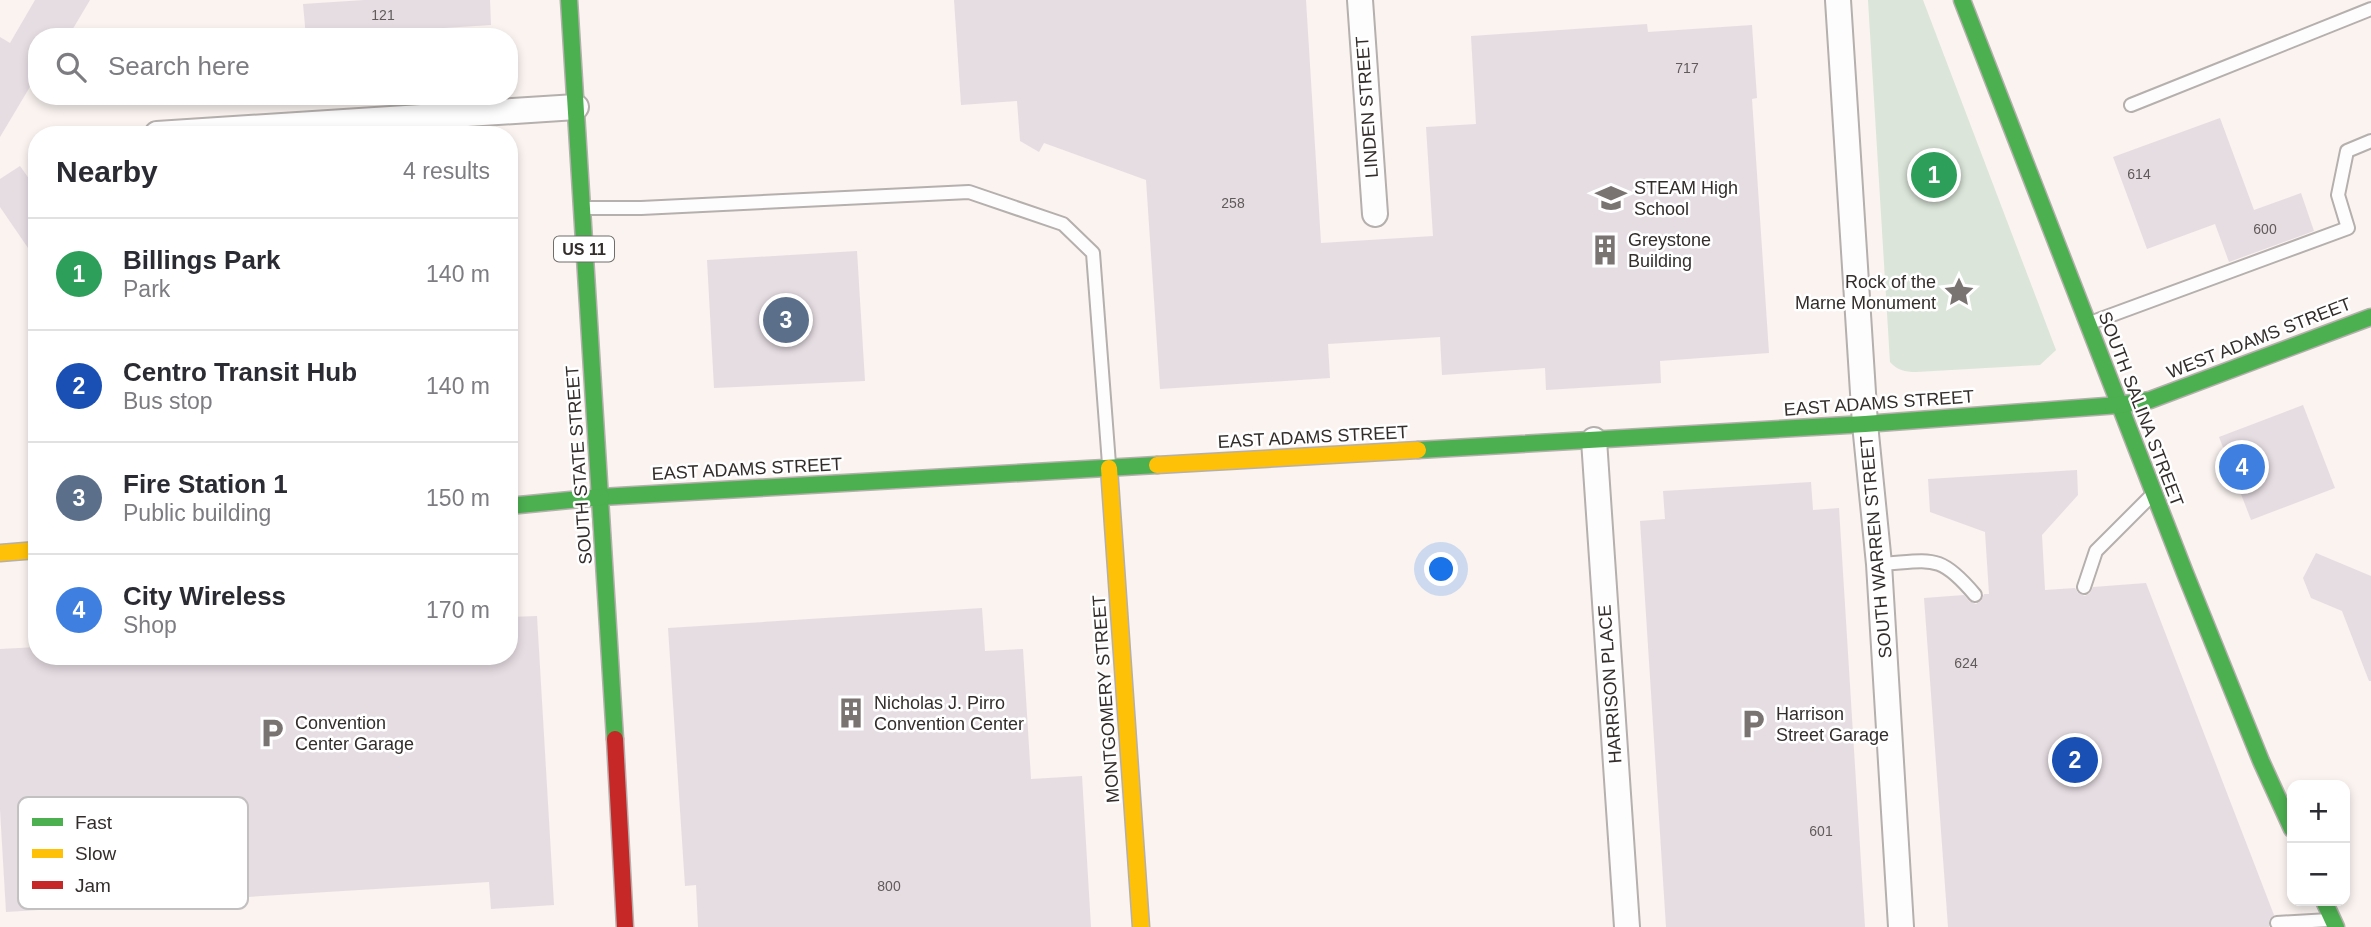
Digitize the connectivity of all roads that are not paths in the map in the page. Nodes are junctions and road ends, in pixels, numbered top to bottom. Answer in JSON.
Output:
{"nodes":[{"id":1,"x":569,"y":0,"type":"edge"},
{"id":2,"x":1360,"y":0,"type":"edge"},
{"id":3,"x":1838,"y":0,"type":"edge"},
{"id":4,"x":1962,"y":0,"type":"edge"},
{"id":5,"x":2371,"y":9,"type":"edge"},
{"id":6,"x":2130,"y":105,"type":"dead end"},
{"id":7,"x":576,"y":107,"type":"junction"},
{"id":8,"x":281,"y":126,"type":"edge"},
{"id":9,"x":2371,"y":141,"type":"edge"},
{"id":10,"x":581,"y":208,"type":"junction"},
{"id":11,"x":1375,"y":214,"type":"dead end"},
{"id":12,"x":2371,"y":317,"type":"edge"},
{"id":13,"x":2087,"y":324,"type":"junction"},
{"id":14,"x":2119,"y":405,"type":"junction"},
{"id":15,"x":1865,"y":424,"type":"junction"},
{"id":16,"x":1594,"y":440,"type":"junction"},
{"id":17,"x":1109,"y":468,"type":"junction"},
{"id":18,"x":2154,"y":494,"type":"junction"},
{"id":19,"x":601,"y":497,"type":"junction"},
{"id":20,"x":518,"y":505,"type":"edge"},
{"id":21,"x":28,"y":551,"type":"edge"},
{"id":22,"x":0,"y":553,"type":"edge"},
{"id":23,"x":1879,"y":564,"type":"junction"},
{"id":24,"x":2084,"y":587,"type":"dead end"},
{"id":25,"x":1975,"y":595,"type":"dead end"},
{"id":26,"x":2287,"y":818,"type":"edge"},
{"id":27,"x":2326,"y":906,"type":"edge"},
{"id":28,"x":2277,"y":923,"type":"dead end"},
{"id":29,"x":2334,"y":923,"type":"edge"},
{"id":30,"x":625,"y":927,"type":"edge"},
{"id":31,"x":1141,"y":927,"type":"edge"},
{"id":32,"x":1627,"y":927,"type":"edge"},
{"id":33,"x":1901,"y":927,"type":"edge"}],
"edges":[{"from":1,"to":7,"type":"main road","name":"SOUTH STATE STREET","number":"US 11"},
{"from":2,"to":11,"type":"street","name":"LINDEN STREET"},
{"from":3,"to":15,"type":"street","name":"SOUTH WARREN STREET"},
{"from":4,"to":13,"type":"main road","name":"SOUTH SALINA STREET"},
{"from":5,"to":6,"type":"lane"},
{"from":7,"to":8,"type":"street"},
{"from":7,"to":10,"type":"main road","name":"SOUTH STATE STREET","number":"US 11"},
{"from":9,"to":13,"type":"lane"},
{"from":10,"to":17,"type":"lane"},
{"from":10,"to":19,"type":"main road","name":"SOUTH STATE STREET","number":"US 11"},
{"from":12,"to":14,"type":"main road","name":"WEST ADAMS STREET"},
{"from":13,"to":14,"type":"main road","name":"SOUTH SALINA STREET"},
{"from":14,"to":15,"type":"main road","name":"EAST ADAMS STREET"},
{"from":14,"to":18,"type":"main road","name":"SOUTH SALINA STREET"},
{"from":15,"to":16,"type":"main road","name":"EAST ADAMS STREET"},
{"from":15,"to":23,"type":"street","name":"SOUTH WARREN STREET"},
{"from":16,"to":17,"type":"main road","name":"EAST ADAMS STREET"},
{"from":16,"to":32,"type":"street","name":"HARRISON PLACE"},
{"from":17,"to":19,"type":"main road","name":"EAST ADAMS STREET"},
{"from":17,"to":31,"type":"main road","name":"MONTGOMERY STREET"},
{"from":18,"to":24,"type":"lane"},
{"from":18,"to":26,"type":"main road","name":"SOUTH SALINA STREET"},
{"from":19,"to":20,"type":"main road","name":"EAST ADAMS STREET"},
{"from":19,"to":30,"type":"main road","name":"SOUTH STATE STREET","number":"US 11"},
{"from":21,"to":22,"type":"main road"},
{"from":23,"to":25,"type":"lane"},
{"from":23,"to":33,"type":"street","name":"SOUTH WARREN STREET"},
{"from":27,"to":29,"type":"main road"},
{"from":28,"to":29,"type":"lane"}]}
